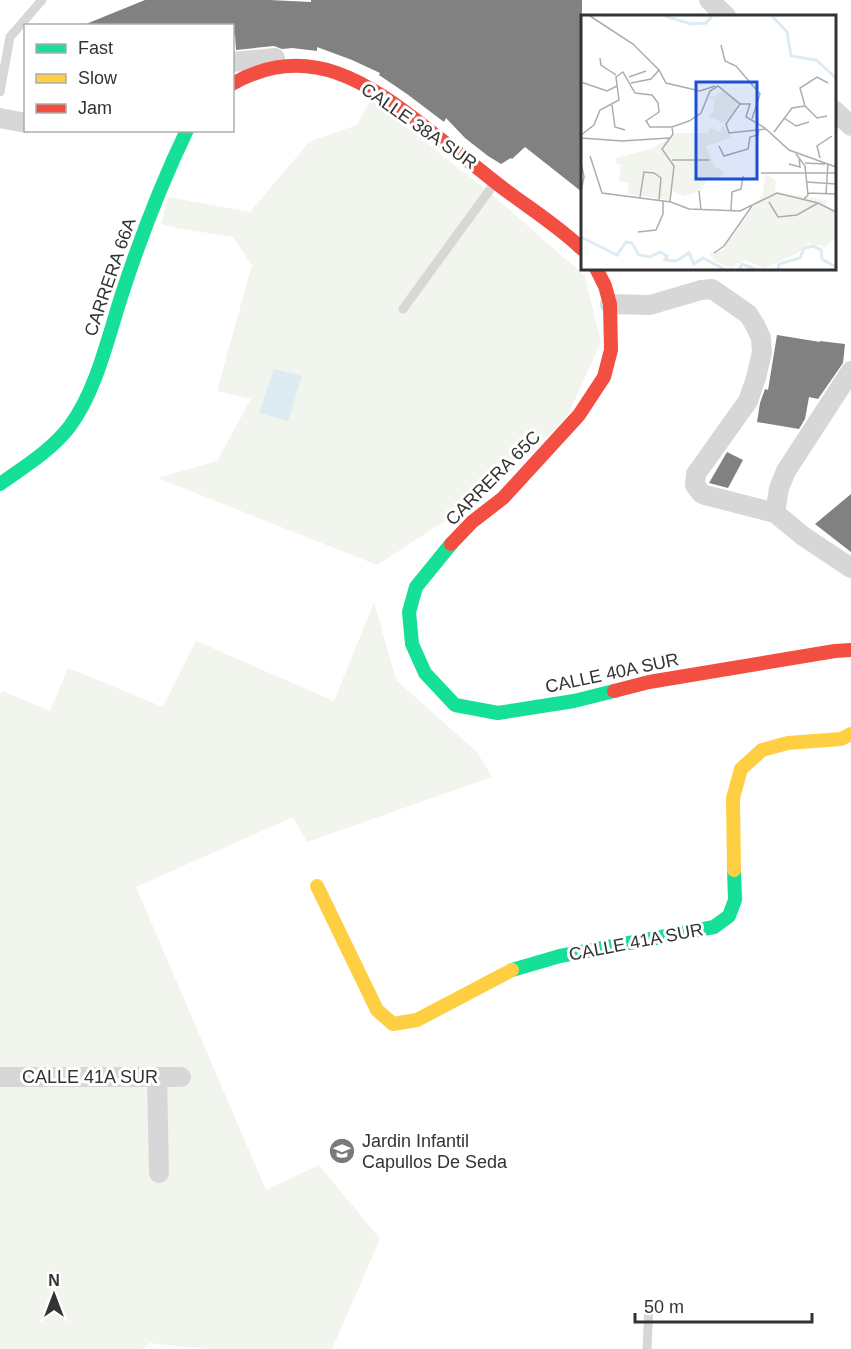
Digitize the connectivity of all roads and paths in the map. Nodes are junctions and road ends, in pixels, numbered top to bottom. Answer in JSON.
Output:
{"nodes":[{"id":1,"x":42,"y":0,"type":"edge"},
{"id":2,"x":709,"y":0,"type":"edge"},
{"id":3,"x":725,"y":15,"type":"edge"},
{"id":4,"x":234,"y":62,"type":"edge"},
{"id":5,"x":299,"y":64,"type":"junction"},
{"id":6,"x":234,"y":82,"type":"edge"},
{"id":7,"x":0,"y":92,"type":"edge"},
{"id":8,"x":836,"y":112,"type":"edge"},
{"id":9,"x":0,"y":118,"type":"edge"},
{"id":10,"x":24,"y":123,"type":"edge"},
{"id":11,"x":851,"y":126,"type":"edge"},
{"id":12,"x":186,"y":132,"type":"edge"},
{"id":13,"x":495,"y":182,"type":"junction"},
{"id":14,"x":581,"y":248,"type":"edge"},
{"id":15,"x":597,"y":270,"type":"edge"},
{"id":16,"x":610,"y":304,"type":"junction"},
{"id":17,"x":403,"y":309,"type":"dead end"},
{"id":18,"x":851,"y":371,"type":"edge"},
{"id":19,"x":0,"y":484,"type":"edge"},
{"id":20,"x":775,"y":513,"type":"junction"},
{"id":21,"x":851,"y":568,"type":"edge"},
{"id":22,"x":412,"y":644,"type":"joint"},
{"id":23,"x":851,"y":650,"type":"edge"},
{"id":24,"x":851,"y":734,"type":"edge"},
{"id":25,"x":317,"y":886,"type":"dead end"},
{"id":26,"x":0,"y":1077,"type":"edge"},
{"id":27,"x":157,"y":1077,"type":"junction"},
{"id":28,"x":181,"y":1077,"type":"dead end"},
{"id":29,"x":159,"y":1173,"type":"dead end"},
{"id":30,"x":649,"y":1304,"type":"dead end"},
{"id":31,"x":647,"y":1349,"type":"edge"}],
"edges":[{"from":1,"to":7,"type":"lane"},
{"from":2,"to":3,"type":"street"},
{"from":4,"to":5,"type":"street","name":"CALLE 38A SUR"},
{"from":5,"to":6,"type":"main road"},
{"from":5,"to":13,"type":"main road","name":"CALLE 38A SUR"},
{"from":8,"to":11,"type":"street"},
{"from":9,"to":10,"type":"street"},
{"from":12,"to":19,"type":"main road","name":"CARRERA 66A"},
{"from":13,"to":14,"type":"main road","name":"CALLE 38A SUR"},
{"from":13,"to":17,"type":"lane"},
{"from":15,"to":16,"type":"main road"},
{"from":16,"to":20,"type":"street"},
{"from":16,"to":22,"type":"main road","name":"CARRERA 65C"},
{"from":18,"to":20,"type":"street"},
{"from":20,"to":21,"type":"street"},
{"from":22,"to":23,"type":"main road","name":"CALLE 40A SUR"},
{"from":24,"to":25,"type":"main road","name":"CALLE 41A SUR"},
{"from":26,"to":27,"type":"street","name":"CALLE 41A SUR"},
{"from":27,"to":28,"type":"street","name":"CALLE 41A SUR"},
{"from":27,"to":29,"type":"street"},
{"from":30,"to":31,"type":"lane"}]}
